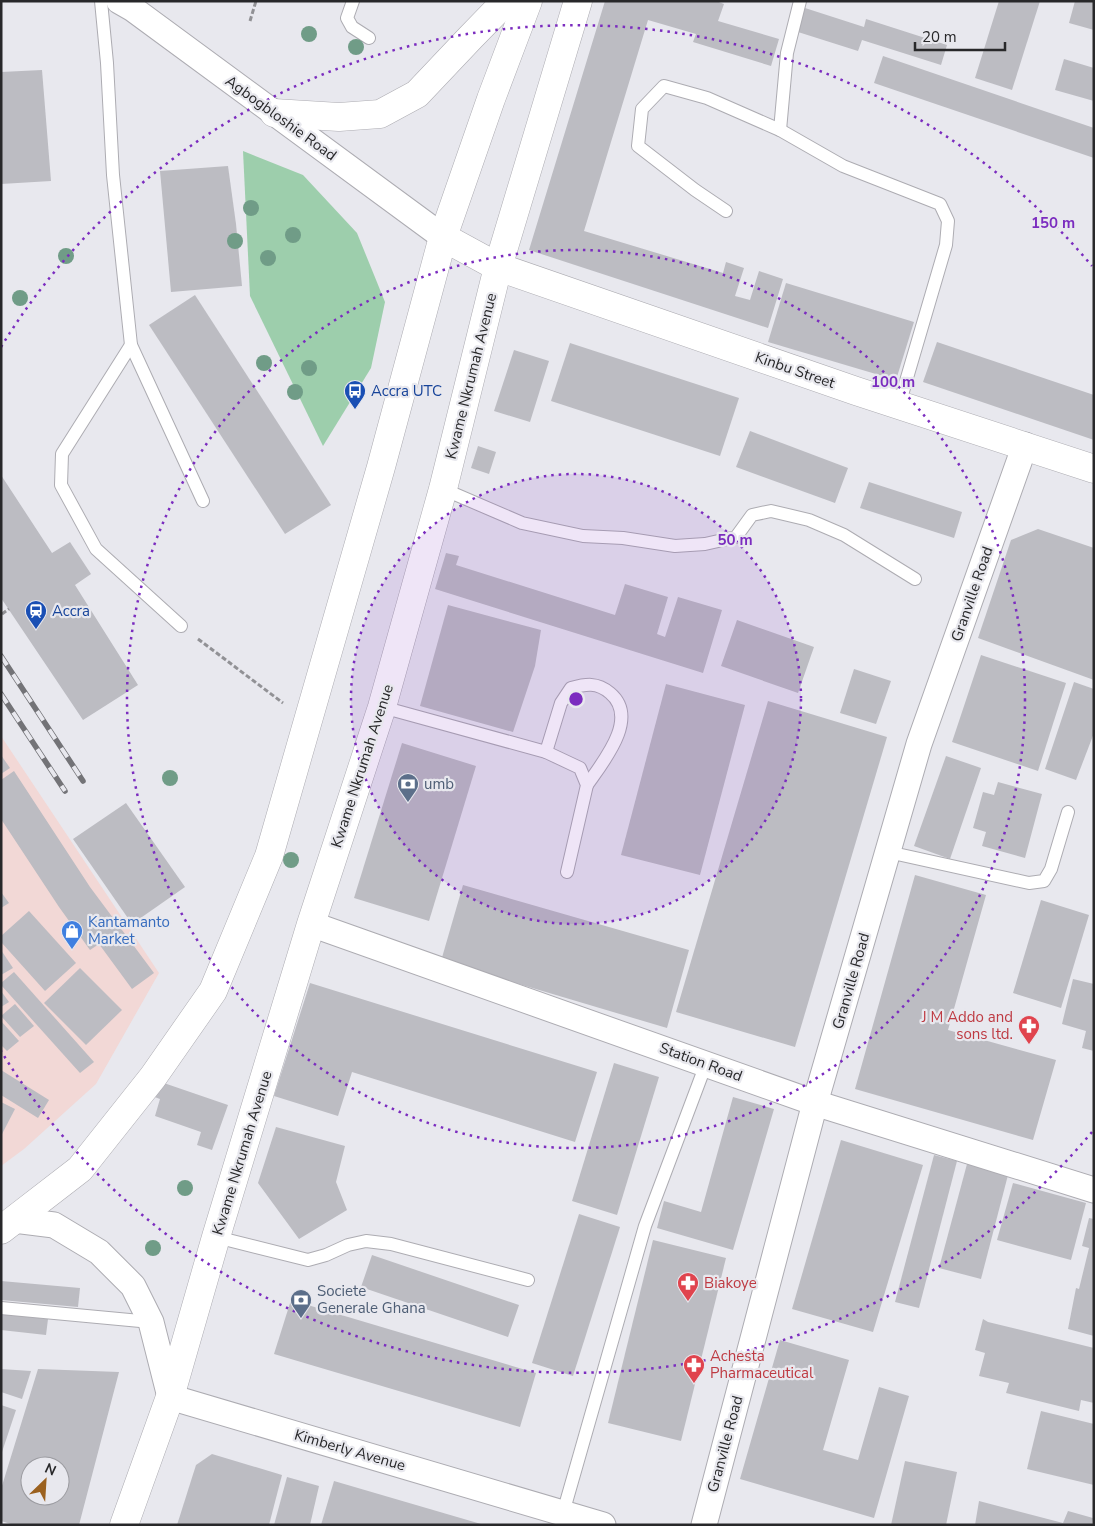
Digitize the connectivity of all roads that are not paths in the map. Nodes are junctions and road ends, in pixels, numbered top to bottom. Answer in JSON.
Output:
{"nodes":[{"id":1,"x":101,"y":1,"type":"edge"},
{"id":2,"x":353,"y":1,"type":"edge"},
{"id":3,"x":506,"y":1,"type":"edge"},
{"id":4,"x":528,"y":1,"type":"edge"},
{"id":5,"x":578,"y":1,"type":"edge"},
{"id":6,"x":800,"y":1,"type":"edge"},
{"id":7,"x":131,"y":4,"type":"edge"},
{"id":8,"x":369,"y":38,"type":"dead end"},
{"id":9,"x":274,"y":112,"type":"junction"},
{"id":10,"x":780,"y":130,"type":"junction"},
{"id":11,"x":726,"y":211,"type":"dead end"},
{"id":12,"x":443,"y":237,"type":"junction"},
{"id":13,"x":498,"y":267,"type":"junction"},
{"id":14,"x":131,"y":345,"type":"junction"},
{"id":15,"x":899,"y":405,"type":"junction"},
{"id":16,"x":1025,"y":445,"type":"junction"},
{"id":17,"x":1094,"y":469,"type":"edge"},
{"id":18,"x":443,"y":490,"type":"junction"},
{"id":19,"x":203,"y":501,"type":"dead end"},
{"id":20,"x":915,"y":579,"type":"dead end"},
{"id":21,"x":181,"y":626,"type":"road end"},
{"id":22,"x":382,"y":707,"type":"junction"},
{"id":23,"x":546,"y":752,"type":"junction"},
{"id":24,"x":586,"y":784,"type":"junction"},
{"id":25,"x":1068,"y":812,"type":"dead end"},
{"id":26,"x":888,"y":852,"type":"junction"},
{"id":27,"x":567,"y":872,"type":"dead end"},
{"id":28,"x":311,"y":924,"type":"junction"},
{"id":29,"x":706,"y":1064,"type":"junction"},
{"id":30,"x":816,"y":1103,"type":"junction"},
{"id":31,"x":1094,"y":1190,"type":"edge"},
{"id":32,"x":8,"y":1225,"type":"edge"},
{"id":33,"x":216,"y":1237,"type":"junction"},
{"id":34,"x":528,"y":1280,"type":"dead end"},
{"id":35,"x":1,"y":1308,"type":"edge"},
{"id":36,"x":151,"y":1322,"type":"junction"},
{"id":37,"x":170,"y":1397,"type":"junction"},
{"id":38,"x":563,"y":1513,"type":"junction"},
{"id":39,"x":124,"y":1525,"type":"edge"},
{"id":40,"x":603,"y":1525,"type":"edge"},
{"id":41,"x":704,"y":1525,"type":"edge"}],
"edges":[{"from":1,"to":14,"type":"lane"},
{"from":2,"to":8,"type":"lane"},
{"from":3,"to":9,"type":"main road"},
{"from":4,"to":12,"type":"main road"},
{"from":5,"to":13,"type":"main road","name":"Kwame Nkrumah Avenue"},
{"from":6,"to":10,"type":"lane"},
{"from":7,"to":9,"type":"street","name":"Agbogbloshie Road"},
{"from":9,"to":12,"type":"street","name":"Agbogbloshie Road"},
{"from":10,"to":11,"type":"lane"},
{"from":10,"to":15,"type":"lane"},
{"from":12,"to":13,"type":"main road","name":"Kinbu Street"},
{"from":12,"to":32,"type":"main road"},
{"from":13,"to":15,"type":"main road","name":"Kinbu Street"},
{"from":13,"to":18,"type":"main road","name":"Kwame Nkrumah Avenue"},
{"from":14,"to":19,"type":"lane"},
{"from":14,"to":21,"type":"lane"},
{"from":15,"to":16,"type":"main road","name":"Kinbu Street"},
{"from":16,"to":17,"type":"main road","name":"Kinbu Street"},
{"from":16,"to":26,"type":"street","name":"Granville Road"},
{"from":18,"to":20,"type":"lane"},
{"from":18,"to":22,"type":"main road","name":"Kwame Nkrumah Avenue"},
{"from":22,"to":23,"type":"lane"},
{"from":22,"to":28,"type":"main road","name":"Kwame Nkrumah Avenue"},
{"from":23,"to":24,"type":"lane"},
{"from":23,"to":24,"type":"lane"},
{"from":24,"to":27,"type":"lane"},
{"from":25,"to":26,"type":"lane"},
{"from":26,"to":30,"type":"street","name":"Granville Road"},
{"from":28,"to":29,"type":"street","name":"Station Road"},
{"from":28,"to":33,"type":"main road","name":"Kwame Nkrumah Avenue"},
{"from":29,"to":30,"type":"street","name":"Station Road"},
{"from":29,"to":38,"type":"lane"},
{"from":30,"to":31,"type":"street","name":"Station Road"},
{"from":30,"to":41,"type":"street","name":"Granville Road"},
{"from":32,"to":36,"type":"street"},
{"from":33,"to":34,"type":"lane"},
{"from":33,"to":37,"type":"main road","name":"Kwame Nkrumah Avenue"},
{"from":35,"to":36,"type":"lane"},
{"from":36,"to":37,"type":"street"},
{"from":37,"to":38,"type":"street","name":"Kimberly Avenue"},
{"from":37,"to":39,"type":"main road","name":"Kwame Nkrumah Avenue"},
{"from":38,"to":40,"type":"street","name":"Kimberly Avenue"}]}
